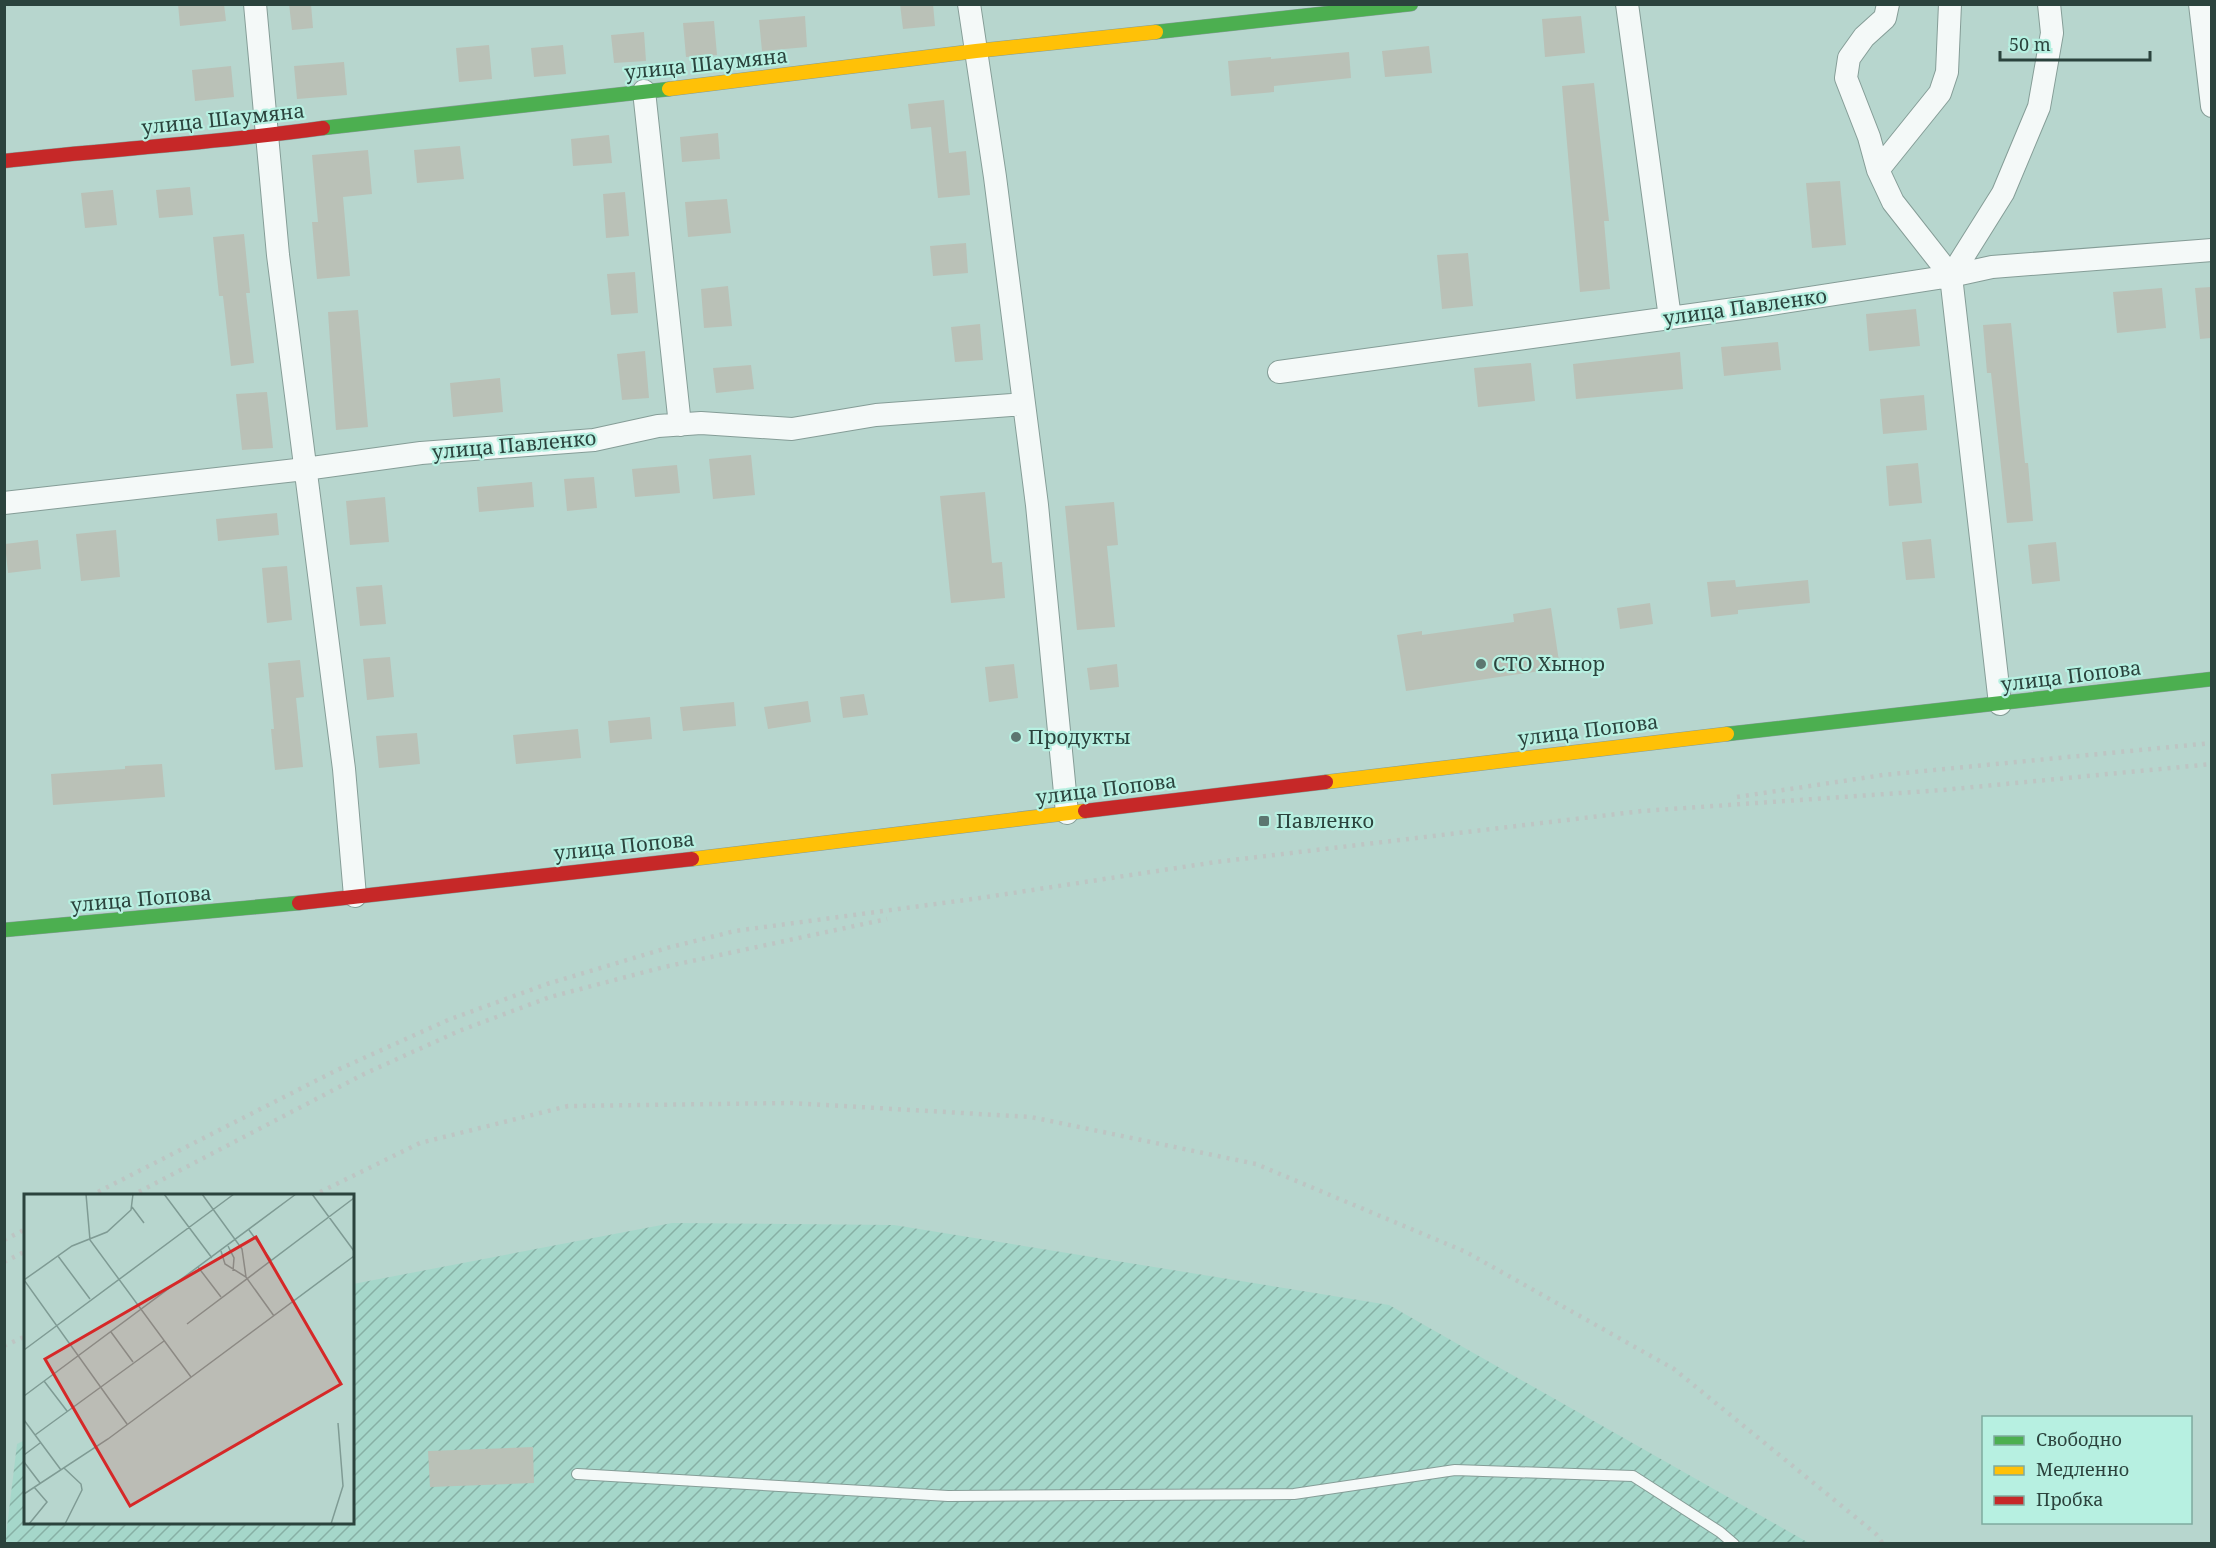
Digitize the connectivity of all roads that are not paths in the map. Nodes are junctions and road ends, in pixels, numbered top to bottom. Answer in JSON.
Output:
{"nodes":[{"id":1,"x":255,"y":4,"type":"edge"},
{"id":2,"x":969,"y":4,"type":"edge"},
{"id":3,"x":1411,"y":4,"type":"edge"},
{"id":4,"x":1627,"y":4,"type":"edge"},
{"id":5,"x":1888,"y":4,"type":"edge"},
{"id":6,"x":1950,"y":4,"type":"edge"},
{"id":7,"x":2049,"y":4,"type":"edge"},
{"id":8,"x":2200,"y":4,"type":"edge"},
{"id":9,"x":976,"y":51,"type":"junction"},
{"id":10,"x":644,"y":91,"type":"junction"},
{"id":11,"x":2211,"y":106,"type":"edge"},
{"id":12,"x":268,"y":136,"type":"junction"},
{"id":13,"x":4,"y":161,"type":"edge"},
{"id":14,"x":1878,"y":170,"type":"junction"},
{"id":15,"x":2211,"y":250,"type":"edge"},
{"id":16,"x":1951,"y":276,"type":"junction"},
{"id":17,"x":1670,"y":318,"type":"junction"},
{"id":18,"x":1279,"y":372,"type":"dead end"},
{"id":19,"x":1024,"y":404,"type":"junction"},
{"id":20,"x":680,"y":424,"type":"junction"},
{"id":21,"x":305,"y":469,"type":"junction"},
{"id":22,"x":4,"y":503,"type":"edge"},
{"id":23,"x":2211,"y":679,"type":"edge"},
{"id":24,"x":2000,"y":704,"type":"junction"},
{"id":25,"x":1067,"y":813,"type":"junction"},
{"id":26,"x":355,"y":896,"type":"junction"},
{"id":27,"x":4,"y":930,"type":"edge"},
{"id":28,"x":577,"y":1474,"type":"dead end"},
{"id":29,"x":1734,"y":1544,"type":"edge"}],
"edges":[{"from":1,"to":12,"type":"street"},
{"from":2,"to":9,"type":"street"},
{"from":3,"to":9,"type":"main road","name":"улица Шаумяна"},
{"from":4,"to":17,"type":"street"},
{"from":5,"to":14,"type":"street"},
{"from":6,"to":14,"type":"street"},
{"from":7,"to":16,"type":"street"},
{"from":8,"to":11,"type":"street"},
{"from":9,"to":10,"type":"main road","name":"улица Шаумяна"},
{"from":9,"to":19,"type":"street"},
{"from":10,"to":12,"type":"main road","name":"улица Шаумяна"},
{"from":10,"to":20,"type":"street"},
{"from":12,"to":13,"type":"main road","name":"улица Шаумяна"},
{"from":12,"to":21,"type":"street"},
{"from":14,"to":16,"type":"street"},
{"from":15,"to":16,"type":"street","name":"улица Павленко"},
{"from":16,"to":17,"type":"street","name":"улица Павленко"},
{"from":16,"to":24,"type":"street"},
{"from":17,"to":18,"type":"street","name":"улица Павленко"},
{"from":19,"to":20,"type":"street","name":"улица Павленко"},
{"from":19,"to":25,"type":"street"},
{"from":20,"to":21,"type":"street","name":"улица Павленко"},
{"from":21,"to":22,"type":"street","name":"улица Павленко"},
{"from":21,"to":26,"type":"street"},
{"from":23,"to":24,"type":"main road","name":"улица Попова"},
{"from":24,"to":25,"type":"main road","name":"улица Попова"},
{"from":25,"to":26,"type":"main road","name":"улица Попова"},
{"from":26,"to":27,"type":"main road","name":"улица Попова"},
{"from":28,"to":29,"type":"lane"}]}
